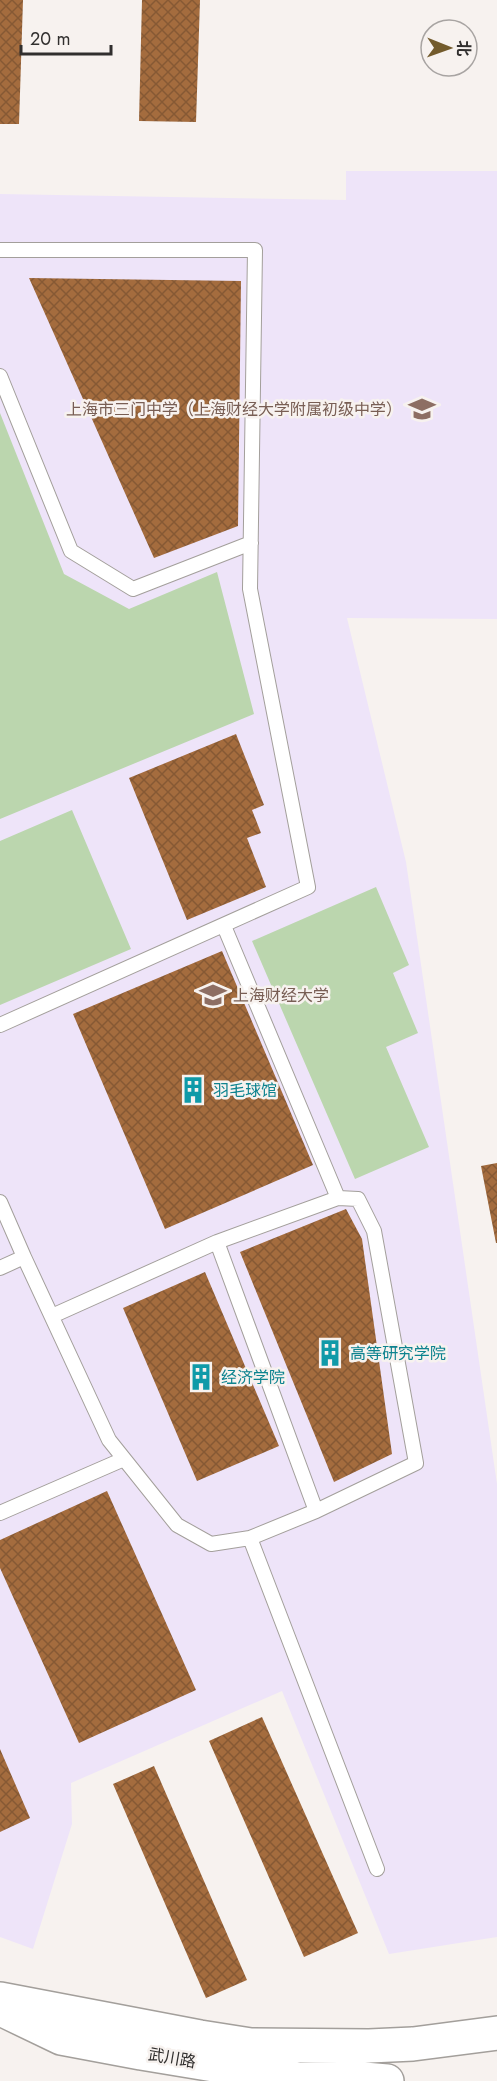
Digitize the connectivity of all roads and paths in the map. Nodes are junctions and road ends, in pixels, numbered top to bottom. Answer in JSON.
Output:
{"nodes":[{"id":1,"x":0,"y":250,"type":"edge"},
{"id":2,"x":0,"y":376,"type":"edge"},
{"id":3,"x":251,"y":543,"type":"junction"},
{"id":4,"x":224,"y":926,"type":"junction"},
{"id":5,"x":0,"y":1025,"type":"edge"},
{"id":6,"x":338,"y":1198,"type":"junction"},
{"id":7,"x":0,"y":1202,"type":"edge"},
{"id":8,"x":216,"y":1242,"type":"junction"},
{"id":9,"x":24,"y":1257,"type":"junction"},
{"id":10,"x":0,"y":1268,"type":"edge"},
{"id":11,"x":52,"y":1317,"type":"junction"},
{"id":12,"x":124,"y":1459,"type":"junction"},
{"id":13,"x":316,"y":1511,"type":"junction"},
{"id":14,"x":0,"y":1513,"type":"edge"},
{"id":15,"x":250,"y":1538,"type":"junction"},
{"id":16,"x":377,"y":1869,"type":"dead end"},
{"id":17,"x":0,"y":1999,"type":"edge"},
{"id":18,"x":0,"y":2009,"type":"edge"},
{"id":19,"x":497,"y":2033,"type":"edge"},
{"id":20,"x":387,"y":2081,"type":"edge"}],
"edges":[{"from":1,"to":3,"type":"lane"},
{"from":2,"to":3,"type":"lane"},
{"from":3,"to":4,"type":"lane"},
{"from":4,"to":5,"type":"lane"},
{"from":4,"to":6,"type":"lane"},
{"from":6,"to":8,"type":"lane"},
{"from":6,"to":13,"type":"lane"},
{"from":7,"to":9,"type":"lane"},
{"from":8,"to":11,"type":"lane"},
{"from":8,"to":13,"type":"lane"},
{"from":9,"to":10,"type":"lane"},
{"from":9,"to":11,"type":"lane"},
{"from":11,"to":12,"type":"lane"},
{"from":12,"to":14,"type":"lane"},
{"from":12,"to":15,"type":"lane"},
{"from":13,"to":15,"type":"lane"},
{"from":15,"to":16,"type":"lane"},
{"from":17,"to":19,"type":"street"},
{"from":18,"to":20,"type":"street","name":"武川路"}]}
